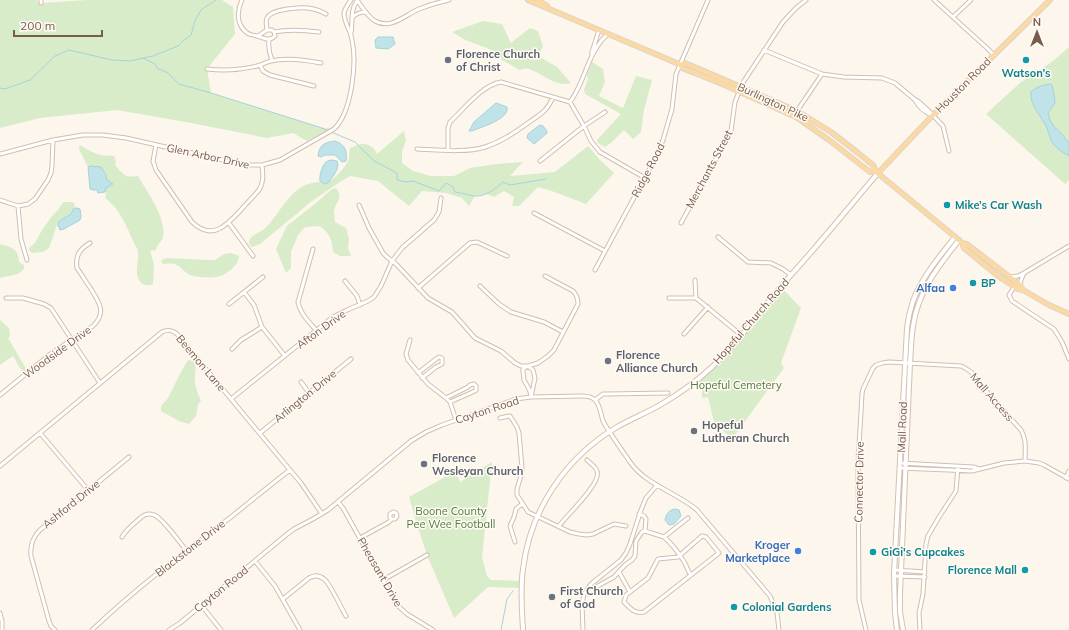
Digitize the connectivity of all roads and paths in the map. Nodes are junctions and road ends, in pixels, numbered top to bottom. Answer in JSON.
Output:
{"nodes":[{"id":1,"x":242,"y":0,"type":"edge"},
{"id":2,"x":352,"y":0,"type":"edge"},
{"id":3,"x":357,"y":0,"type":"edge"},
{"id":4,"x":449,"y":0,"type":"edge"},
{"id":5,"x":528,"y":0,"type":"edge"},
{"id":6,"x":538,"y":0,"type":"edge"},
{"id":7,"x":708,"y":0,"type":"edge"},
{"id":8,"x":806,"y":0,"type":"edge"},
{"id":9,"x":934,"y":0,"type":"edge"},
{"id":10,"x":971,"y":0,"type":"edge"},
{"id":11,"x":1050,"y":0,"type":"edge"},
{"id":12,"x":550,"y":9,"type":"junction"},
{"id":13,"x":366,"y":12,"type":"junction"},
{"id":14,"x":326,"y":14,"type":"dead end"},
{"id":15,"x":953,"y":17,"type":"junction"},
{"id":16,"x":352,"y":18,"type":"junction"},
{"id":17,"x":267,"y":30,"type":"junction"},
{"id":18,"x":599,"y":30,"type":"junction"},
{"id":19,"x":274,"y":32,"type":"junction"},
{"id":20,"x":319,"y":32,"type":"dead end"},
{"id":21,"x":351,"y":32,"type":"junction"},
{"id":22,"x":608,"y":34,"type":"junction"},
{"id":23,"x":258,"y":36,"type":"junction"},
{"id":24,"x":269,"y":39,"type":"junction"},
{"id":25,"x":764,"y":50,"type":"junction"},
{"id":26,"x":592,"y":55,"type":"junction"},
{"id":27,"x":994,"y":55,"type":"junction"},
{"id":28,"x":272,"y":60,"type":"junction"},
{"id":29,"x":321,"y":63,"type":"dead end"},
{"id":30,"x":680,"y":64,"type":"junction"},
{"id":31,"x":260,"y":65,"type":"junction"},
{"id":32,"x":207,"y":69,"type":"dead end"},
{"id":33,"x":822,"y":74,"type":"junction"},
{"id":34,"x":314,"y":86,"type":"dead end"},
{"id":35,"x":740,"y":89,"type":"junction"},
{"id":36,"x":553,"y":97,"type":"junction"},
{"id":37,"x":570,"y":102,"type":"junction"},
{"id":38,"x":797,"y":111,"type":"junction"},
{"id":39,"x":605,"y":112,"type":"dead end"},
{"id":40,"x":933,"y":116,"type":"junction"},
{"id":41,"x":584,"y":126,"type":"junction"},
{"id":42,"x":53,"y":140,"type":"junction"},
{"id":43,"x":156,"y":145,"type":"junction"},
{"id":44,"x":417,"y":149,"type":"dead end"},
{"id":45,"x":448,"y":150,"type":"junction"},
{"id":46,"x":949,"y":151,"type":"dead end"},
{"id":47,"x":0,"y":154,"type":"edge"},
{"id":48,"x":540,"y":161,"type":"dead end"},
{"id":49,"x":262,"y":165,"type":"junction"},
{"id":50,"x":876,"y":172,"type":"junction"},
{"id":51,"x":645,"y":178,"type":"junction"},
{"id":52,"x":441,"y":198,"type":"dead end"},
{"id":53,"x":0,"y":200,"type":"edge"},
{"id":54,"x":359,"y":205,"type":"dead end"},
{"id":55,"x":18,"y":206,"type":"junction"},
{"id":56,"x":534,"y":213,"type":"dead end"},
{"id":57,"x":229,"y":223,"type":"junction"},
{"id":58,"x":681,"y":223,"type":"dead end"},
{"id":59,"x":718,"y":237,"type":"dead end"},
{"id":60,"x":955,"y":237,"type":"junction"},
{"id":61,"x":961,"y":242,"type":"junction"},
{"id":62,"x":90,"y":243,"type":"dead end"},
{"id":63,"x":1069,"y":246,"type":"edge"},
{"id":64,"x":313,"y":249,"type":"dead end"},
{"id":65,"x":605,"y":251,"type":"junction"},
{"id":66,"x":253,"y":256,"type":"dead end"},
{"id":67,"x":507,"y":256,"type":"dead end"},
{"id":68,"x":27,"y":260,"type":"dead end"},
{"id":69,"x":392,"y":261,"type":"junction"},
{"id":70,"x":595,"y":270,"type":"dead end"},
{"id":71,"x":1024,"y":273,"type":"junction"},
{"id":72,"x":791,"y":275,"type":"junction"},
{"id":73,"x":545,"y":276,"type":"dead end"},
{"id":74,"x":263,"y":277,"type":"dead end"},
{"id":75,"x":1009,"y":277,"type":"junction"},
{"id":76,"x":695,"y":280,"type":"dead end"},
{"id":77,"x":345,"y":281,"type":"dead end"},
{"id":78,"x":1020,"y":285,"type":"junction"},
{"id":79,"x":480,"y":286,"type":"dead end"},
{"id":80,"x":1014,"y":287,"type":"junction"},
{"id":81,"x":418,"y":288,"type":"junction"},
{"id":82,"x":1023,"y":290,"type":"junction"},
{"id":83,"x":244,"y":292,"type":"junction"},
{"id":84,"x":6,"y":298,"type":"dead end"},
{"id":85,"x":669,"y":298,"type":"dead end"},
{"id":86,"x":696,"y":298,"type":"junction"},
{"id":87,"x":229,"y":304,"type":"dead end"},
{"id":88,"x":360,"y":305,"type":"junction"},
{"id":89,"x":708,"y":307,"type":"junction"},
{"id":90,"x":1069,"y":314,"type":"edge"},
{"id":91,"x":262,"y":327,"type":"junction"},
{"id":92,"x":316,"y":330,"type":"junction"},
{"id":93,"x":563,"y":332,"type":"junction"},
{"id":94,"x":684,"y":334,"type":"dead end"},
{"id":95,"x":741,"y":335,"type":"junction"},
{"id":96,"x":72,"y":340,"type":"junction"},
{"id":97,"x":410,"y":340,"type":"dead end"},
{"id":98,"x":232,"y":348,"type":"dead end"},
{"id":99,"x":285,"y":356,"type":"junction"},
{"id":100,"x":351,"y":359,"type":"dead end"},
{"id":101,"x":1069,"y":359,"type":"edge"},
{"id":102,"x":904,"y":363,"type":"junction"},
{"id":103,"x":910,"y":363,"type":"junction"},
{"id":104,"x":528,"y":366,"type":"junction"},
{"id":105,"x":418,"y":373,"type":"junction"},
{"id":106,"x":422,"y":378,"type":"junction"},
{"id":107,"x":301,"y":382,"type":"dead end"},
{"id":108,"x":100,"y":383,"type":"junction"},
{"id":109,"x":668,"y":392,"type":"dead end"},
{"id":110,"x":309,"y":393,"type":"junction"},
{"id":111,"x":0,"y":395,"type":"edge"},
{"id":112,"x":531,"y":397,"type":"junction"},
{"id":113,"x":446,"y":398,"type":"junction"},
{"id":114,"x":231,"y":399,"type":"junction"},
{"id":115,"x":595,"y":400,"type":"junction"},
{"id":116,"x":450,"y":402,"type":"junction"},
{"id":117,"x":500,"y":418,"type":"dead end"},
{"id":118,"x":456,"y":420,"type":"junction"},
{"id":119,"x":610,"y":431,"type":"junction"},
{"id":120,"x":40,"y":433,"type":"junction"},
{"id":121,"x":260,"y":433,"type":"junction"},
{"id":122,"x":129,"y":457,"type":"dead end"},
{"id":123,"x":587,"y":460,"type":"dead end"},
{"id":124,"x":1025,"y":461,"type":"junction"},
{"id":125,"x":900,"y":463,"type":"junction"},
{"id":126,"x":906,"y":463,"type":"junction"},
{"id":127,"x":0,"y":466,"type":"edge"},
{"id":128,"x":958,"y":467,"type":"junction"},
{"id":129,"x":900,"y":468,"type":"junction"},
{"id":130,"x":906,"y":468,"type":"junction"},
{"id":131,"x":982,"y":469,"type":"junction"},
{"id":132,"x":290,"y":470,"type":"junction"},
{"id":133,"x":958,"y":471,"type":"junction"},
{"id":134,"x":1069,"y":471,"type":"edge"},
{"id":135,"x":1068,"y":479,"type":"edge"},
{"id":136,"x":657,"y":485,"type":"junction"},
{"id":137,"x":88,"y":490,"type":"junction"},
{"id":138,"x":338,"y":502,"type":"junction"},
{"id":139,"x":522,"y":504,"type":"junction"},
{"id":140,"x":322,"y":514,"type":"junction"},
{"id":141,"x":639,"y":514,"type":"junction"},
{"id":142,"x":537,"y":517,"type":"junction"},
{"id":143,"x":688,"y":518,"type":"dead end"},
{"id":144,"x":392,"y":519,"type":"dead end"},
{"id":145,"x":559,"y":526,"type":"junction"},
{"id":146,"x":626,"y":526,"type":"dead end"},
{"id":147,"x":645,"y":532,"type":"junction"},
{"id":148,"x":122,"y":537,"type":"dead end"},
{"id":149,"x":664,"y":537,"type":"junction"},
{"id":150,"x":360,"y":538,"type":"junction"},
{"id":151,"x":515,"y":542,"type":"dead end"},
{"id":152,"x":186,"y":550,"type":"junction"},
{"id":153,"x":427,"y":555,"type":"dead end"},
{"id":154,"x":679,"y":555,"type":"junction"},
{"id":155,"x":255,"y":561,"type":"junction"},
{"id":156,"x":895,"y":570,"type":"junction"},
{"id":157,"x":901,"y":571,"type":"junction"},
{"id":158,"x":619,"y":572,"type":"junction"},
{"id":159,"x":925,"y":572,"type":"junction"},
{"id":160,"x":691,"y":575,"type":"junction"},
{"id":161,"x":894,"y":576,"type":"junction"},
{"id":162,"x":900,"y":576,"type":"junction"},
{"id":163,"x":925,"y":577,"type":"junction"},
{"id":164,"x":383,"y":580,"type":"junction"},
{"id":165,"x":596,"y":587,"type":"dead end"},
{"id":166,"x":630,"y":592,"type":"junction"},
{"id":167,"x":283,"y":599,"type":"junction"},
{"id":168,"x":201,"y":605,"type":"junction"},
{"id":169,"x":0,"y":613,"type":"edge"},
{"id":170,"x":346,"y":616,"type":"dead end"},
{"id":171,"x":2,"y":630,"type":"edge"},
{"id":172,"x":55,"y":630,"type":"edge"},
{"id":173,"x":92,"y":630,"type":"edge"},
{"id":174,"x":169,"y":630,"type":"edge"},
{"id":175,"x":221,"y":630,"type":"edge"},
{"id":176,"x":300,"y":630,"type":"edge"},
{"id":177,"x":432,"y":630,"type":"edge"},
{"id":178,"x":522,"y":630,"type":"edge"},
{"id":179,"x":583,"y":630,"type":"edge"},
{"id":180,"x":779,"y":630,"type":"edge"},
{"id":181,"x":866,"y":630,"type":"edge"},
{"id":182,"x":897,"y":630,"type":"edge"},
{"id":183,"x":903,"y":630,"type":"edge"},
{"id":184,"x":920,"y":630,"type":"edge"}],
"edges":[{"from":1,"to":23,"type":"street"},
{"from":2,"to":21,"type":"street","name":"Glen Arbor Drive"},
{"from":3,"to":13,"type":"street"},
{"from":3,"to":16,"type":"street","name":"Glen Arbor Drive"},
{"from":4,"to":13,"type":"street"},
{"from":5,"to":12,"type":"main road","name":"Burlington Pike"},
{"from":6,"to":12,"type":"main road","name":"Burlington Pike"},
{"from":7,"to":30,"type":"street","name":"Ridge Road"},
{"from":8,"to":25,"type":"street","name":"Merchants Street"},
{"from":9,"to":15,"type":"street"},
{"from":10,"to":15,"type":"street"},
{"from":11,"to":27,"type":"main road","name":"Houston Road"},
{"from":12,"to":18,"type":"main road","name":"Burlington Pike"},
{"from":13,"to":16,"type":"street"},
{"from":14,"to":17,"type":"street"},
{"from":15,"to":27,"type":"street"},
{"from":16,"to":21,"type":"street","name":"Glen Arbor Drive"},
{"from":17,"to":19,"type":"street"},
{"from":17,"to":23,"type":"street"},
{"from":18,"to":22,"type":"main road","name":"Burlington Pike"},
{"from":18,"to":26,"type":"street"},
{"from":19,"to":20,"type":"street"},
{"from":19,"to":24,"type":"street"},
{"from":21,"to":49,"type":"street","name":"Glen Arbor Drive"},
{"from":22,"to":26,"type":"street"},
{"from":22,"to":30,"type":"main road","name":"Burlington Pike"},
{"from":23,"to":24,"type":"street"},
{"from":24,"to":28,"type":"street"},
{"from":25,"to":33,"type":"street"},
{"from":25,"to":35,"type":"street","name":"Merchants Street"},
{"from":26,"to":37,"type":"street"},
{"from":27,"to":40,"type":"main road","name":"Houston Road"},
{"from":28,"to":29,"type":"street"},
{"from":28,"to":31,"type":"street"},
{"from":30,"to":35,"type":"main road","name":"Burlington Pike"},
{"from":30,"to":51,"type":"street","name":"Ridge Road"},
{"from":31,"to":32,"type":"street"},
{"from":31,"to":34,"type":"street"},
{"from":33,"to":38,"type":"street"},
{"from":33,"to":40,"type":"street"},
{"from":35,"to":38,"type":"main road","name":"Burlington Pike"},
{"from":35,"to":50,"type":"main road","name":"Burlington Pike"},
{"from":35,"to":58,"type":"street","name":"Merchants Street"},
{"from":36,"to":37,"type":"street"},
{"from":36,"to":45,"type":"street"},
{"from":36,"to":45,"type":"street"},
{"from":37,"to":41,"type":"street"},
{"from":38,"to":50,"type":"main road","name":"Burlington Pike"},
{"from":39,"to":41,"type":"street"},
{"from":40,"to":46,"type":"street"},
{"from":40,"to":50,"type":"main road","name":"Houston Road"},
{"from":41,"to":48,"type":"street"},
{"from":41,"to":51,"type":"street"},
{"from":42,"to":43,"type":"street","name":"Glen Arbor Drive"},
{"from":42,"to":47,"type":"street","name":"Glen Arbor Drive"},
{"from":42,"to":55,"type":"street"},
{"from":43,"to":49,"type":"street","name":"Glen Arbor Drive"},
{"from":43,"to":57,"type":"street"},
{"from":44,"to":45,"type":"street"},
{"from":49,"to":57,"type":"street"},
{"from":50,"to":60,"type":"main road","name":"Burlington Pike"},
{"from":50,"to":72,"type":"main road","name":"Hopeful Church Road"},
{"from":51,"to":65,"type":"street","name":"Ridge Road"},
{"from":52,"to":69,"type":"street","name":"Afton Drive"},
{"from":53,"to":55,"type":"street"},
{"from":54,"to":69,"type":"street"},
{"from":55,"to":68,"type":"street"},
{"from":56,"to":65,"type":"street"},
{"from":57,"to":66,"type":"street"},
{"from":59,"to":72,"type":"street"},
{"from":60,"to":61,"type":"main road","name":"Burlington Pike"},
{"from":60,"to":102,"type":"main road","name":"Mall Road"},
{"from":61,"to":75,"type":"main road","name":"Burlington Pike"},
{"from":61,"to":80,"type":"main road","name":"Burlington Pike"},
{"from":61,"to":103,"type":"main road","name":"Mall Road"},
{"from":62,"to":96,"type":"street","name":"Woodside Drive"},
{"from":63,"to":71,"type":"street"},
{"from":64,"to":92,"type":"street"},
{"from":65,"to":70,"type":"street","name":"Ridge Road"},
{"from":67,"to":81,"type":"street"},
{"from":69,"to":81,"type":"street"},
{"from":69,"to":88,"type":"street","name":"Afton Drive"},
{"from":71,"to":75,"type":"street"},
{"from":71,"to":78,"type":"street"},
{"from":72,"to":95,"type":"main road","name":"Hopeful Church Road"},
{"from":73,"to":93,"type":"street"},
{"from":74,"to":83,"type":"street"},
{"from":75,"to":78,"type":"main road","name":"Burlington Pike"},
{"from":76,"to":86,"type":"street"},
{"from":77,"to":88,"type":"street"},
{"from":78,"to":82,"type":"main road","name":"Burlington Pike"},
{"from":79,"to":93,"type":"street"},
{"from":80,"to":82,"type":"main road","name":"Burlington Pike"},
{"from":80,"to":101,"type":"street"},
{"from":81,"to":104,"type":"street"},
{"from":82,"to":90,"type":"main road","name":"Burlington Pike"},
{"from":83,"to":87,"type":"street"},
{"from":83,"to":91,"type":"street"},
{"from":84,"to":96,"type":"street"},
{"from":85,"to":86,"type":"street"},
{"from":86,"to":89,"type":"street"},
{"from":88,"to":92,"type":"street","name":"Afton Drive"},
{"from":89,"to":94,"type":"street"},
{"from":89,"to":95,"type":"street"},
{"from":91,"to":98,"type":"street"},
{"from":91,"to":99,"type":"street"},
{"from":92,"to":99,"type":"street","name":"Afton Drive"},
{"from":93,"to":104,"type":"street"},
{"from":95,"to":119,"type":"main road","name":"Hopeful Church Road"},
{"from":96,"to":108,"type":"street"},
{"from":96,"to":111,"type":"street","name":"Woodside Drive"},
{"from":97,"to":105,"type":"street"},
{"from":99,"to":114,"type":"street","name":"Afton Drive"},
{"from":100,"to":110,"type":"street","name":"Arlington Drive"},
{"from":102,"to":103,"type":"street","name":"Mall Access"},
{"from":102,"to":125,"type":"main road","name":"Mall Road"},
{"from":102,"to":181,"type":"street","name":"Connector Drive"},
{"from":103,"to":124,"type":"street","name":"Mall Access"},
{"from":103,"to":126,"type":"main road","name":"Mall Road"},
{"from":104,"to":112,"type":"street"},
{"from":104,"to":112,"type":"street"},
{"from":105,"to":106,"type":"street"},
{"from":105,"to":106,"type":"street"},
{"from":106,"to":113,"type":"street"},
{"from":107,"to":110,"type":"street"},
{"from":108,"to":114,"type":"street","name":"Beemon Lane"},
{"from":108,"to":120,"type":"street","name":"Beemon Lane"},
{"from":109,"to":115,"type":"street"},
{"from":110,"to":121,"type":"street","name":"Arlington Drive"},
{"from":112,"to":115,"type":"street","name":"Cayton Road"},
{"from":112,"to":118,"type":"street","name":"Cayton Road"},
{"from":113,"to":116,"type":"street"},
{"from":113,"to":116,"type":"street"},
{"from":114,"to":121,"type":"street","name":"Beemon Lane"},
{"from":115,"to":119,"type":"street"},
{"from":116,"to":118,"type":"street"},
{"from":117,"to":139,"type":"street"},
{"from":118,"to":138,"type":"street","name":"Cayton Road"},
{"from":119,"to":136,"type":"street"},
{"from":119,"to":142,"type":"main road","name":"Hopeful Church Road"},
{"from":120,"to":127,"type":"street","name":"Beemon Lane"},
{"from":120,"to":137,"type":"street"},
{"from":121,"to":132,"type":"street","name":"Beemon Lane"},
{"from":122,"to":137,"type":"street","name":"Ashford Drive"},
{"from":123,"to":145,"type":"street"},
{"from":124,"to":131,"type":"street"},
{"from":124,"to":135,"type":"street"},
{"from":125,"to":126,"type":"street"},
{"from":125,"to":129,"type":"main road","name":"Mall Road"},
{"from":126,"to":128,"type":"street"},
{"from":126,"to":130,"type":"main road","name":"Mall Road"},
{"from":128,"to":131,"type":"street"},
{"from":128,"to":133,"type":"street"},
{"from":129,"to":130,"type":"street"},
{"from":129,"to":156,"type":"main road","name":"Mall Road"},
{"from":130,"to":133,"type":"street"},
{"from":130,"to":157,"type":"main road","name":"Mall Road"},
{"from":131,"to":133,"type":"street"},
{"from":132,"to":140,"type":"street","name":"Beemon Lane"},
{"from":132,"to":152,"type":"street","name":"Blackstone Drive"},
{"from":133,"to":159,"type":"street"},
{"from":134,"to":135,"type":"street"},
{"from":136,"to":141,"type":"street"},
{"from":136,"to":180,"type":"street"},
{"from":137,"to":172,"type":"street","name":"Ashford Drive"},
{"from":138,"to":140,"type":"street","name":"Cayton Road"},
{"from":138,"to":150,"type":"street","name":"Pheasant Drive"},
{"from":139,"to":142,"type":"street"},
{"from":139,"to":151,"type":"street"},
{"from":140,"to":155,"type":"street","name":"Cayton Road"},
{"from":141,"to":147,"type":"street"},
{"from":141,"to":179,"type":"street"},
{"from":142,"to":145,"type":"street"},
{"from":142,"to":178,"type":"main road","name":"Hopeful Church Road"},
{"from":143,"to":149,"type":"street"},
{"from":144,"to":150,"type":"street"},
{"from":145,"to":146,"type":"street"},
{"from":147,"to":149,"type":"street"},
{"from":147,"to":158,"type":"street"},
{"from":148,"to":152,"type":"street"},
{"from":149,"to":154,"type":"street"},
{"from":150,"to":164,"type":"street","name":"Pheasant Drive"},
{"from":152,"to":173,"type":"street","name":"Blackstone Drive"},
{"from":153,"to":164,"type":"street"},
{"from":154,"to":160,"type":"street"},
{"from":154,"to":160,"type":"street"},
{"from":154,"to":166,"type":"street"},
{"from":155,"to":167,"type":"street"},
{"from":155,"to":168,"type":"street","name":"Cayton Road"},
{"from":156,"to":157,"type":"street"},
{"from":156,"to":161,"type":"main road","name":"Mall Road"},
{"from":157,"to":159,"type":"street"},
{"from":157,"to":162,"type":"main road","name":"Mall Road"},
{"from":158,"to":165,"type":"street"},
{"from":158,"to":166,"type":"street"},
{"from":159,"to":163,"type":"street"},
{"from":160,"to":166,"type":"street"},
{"from":161,"to":162,"type":"street"},
{"from":161,"to":182,"type":"main road","name":"Mall Road"},
{"from":162,"to":163,"type":"street"},
{"from":162,"to":183,"type":"main road","name":"Mall Road"},
{"from":163,"to":184,"type":"street"},
{"from":164,"to":177,"type":"street","name":"Pheasant Drive"},
{"from":167,"to":170,"type":"street"},
{"from":167,"to":176,"type":"street"},
{"from":168,"to":174,"type":"street","name":"Cayton Road"},
{"from":168,"to":175,"type":"street"},
{"from":169,"to":171,"type":"street"}]}
